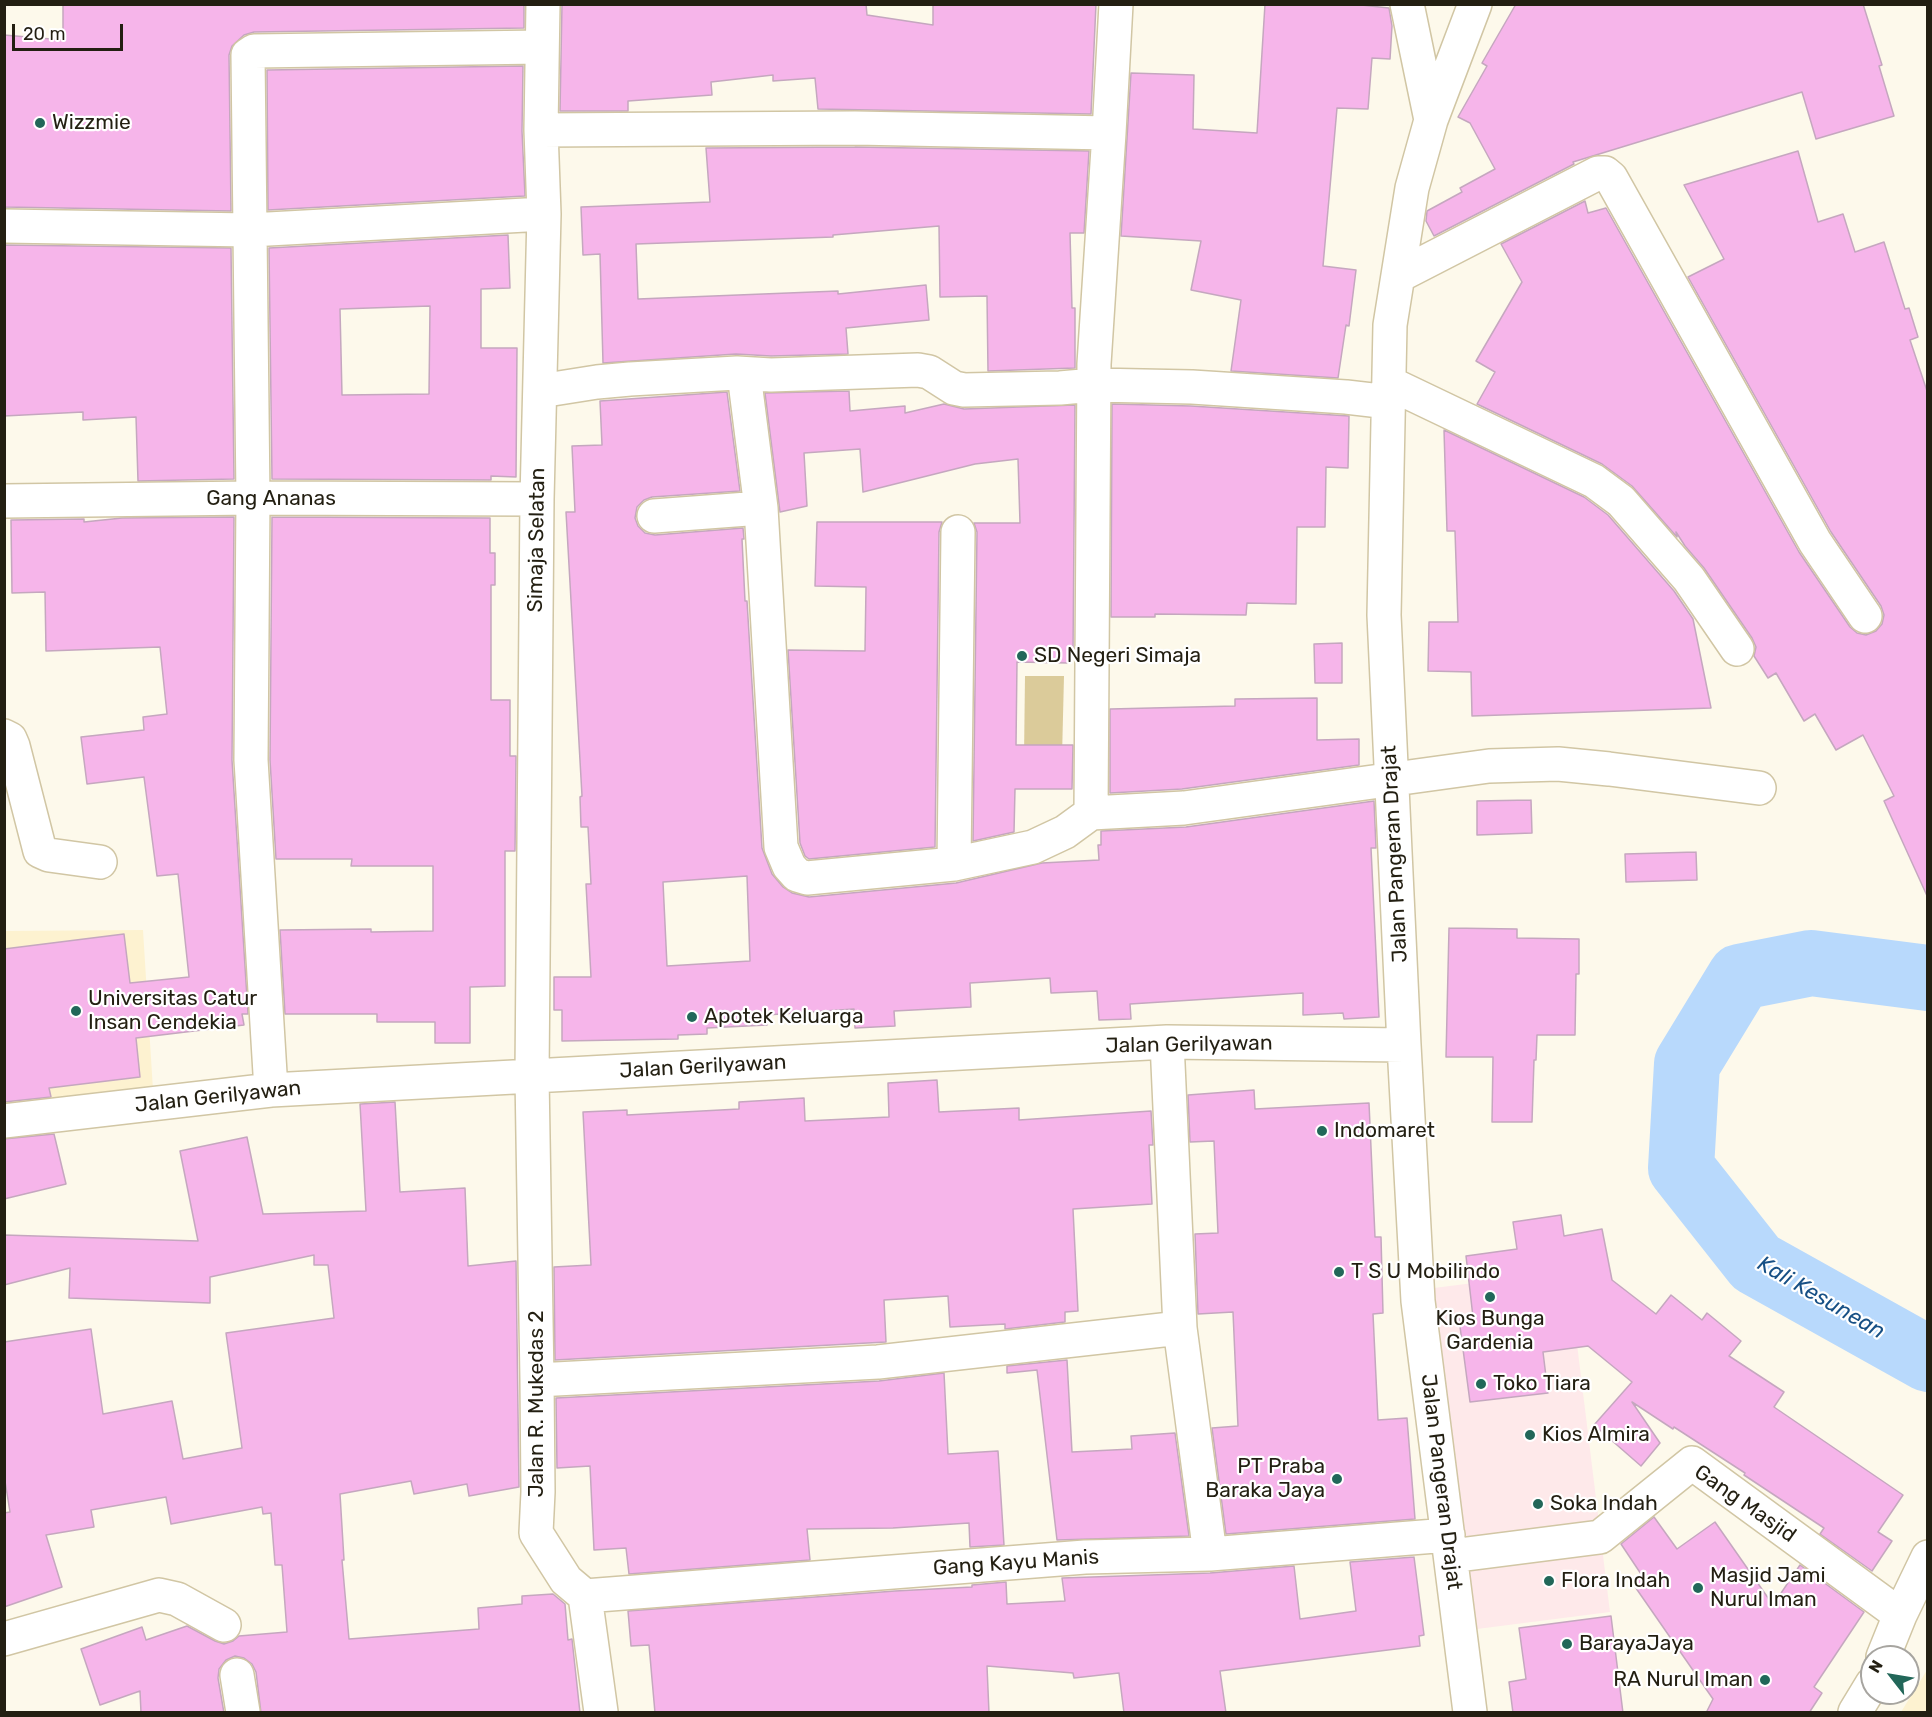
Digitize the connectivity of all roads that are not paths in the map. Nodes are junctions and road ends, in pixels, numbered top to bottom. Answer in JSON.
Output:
{"nodes":[{"id":1,"x":543,"y":4,"type":"edge"},
{"id":2,"x":1116,"y":4,"type":"edge"},
{"id":3,"x":1407,"y":4,"type":"edge"},
{"id":4,"x":1475,"y":4,"type":"edge"},
{"id":5,"x":542,"y":47,"type":"junction"},
{"id":6,"x":1431,"y":120,"type":"junction"},
{"id":7,"x":541,"y":130,"type":"junction"},
{"id":8,"x":1109,"y":134,"type":"junction"},
{"id":9,"x":544,"y":214,"type":"junction"},
{"id":10,"x":4,"y":226,"type":"edge"},
{"id":11,"x":250,"y":230,"type":"junction"},
{"id":12,"x":1398,"y":276,"type":"junction"},
{"id":13,"x":744,"y":374,"type":"junction"},
{"id":14,"x":1094,"y":385,"type":"junction"},
{"id":15,"x":540,"y":391,"type":"junction"},
{"id":16,"x":1389,"y":393,"type":"junction"},
{"id":17,"x":253,"y":498,"type":"junction"},
{"id":18,"x":537,"y":499,"type":"junction"},
{"id":19,"x":4,"y":501,"type":"edge"},
{"id":20,"x":761,"y":508,"type":"junction"},
{"id":21,"x":654,"y":516,"type":"dead end"},
{"id":22,"x":958,"y":532,"type":"dead end"},
{"id":23,"x":1865,"y":615,"type":"dead end"},
{"id":24,"x":1737,"y":648,"type":"dead end"},
{"id":25,"x":4,"y":736,"type":"edge"},
{"id":26,"x":1391,"y":779,"type":"junction"},
{"id":27,"x":1759,"y":789,"type":"dead end"},
{"id":28,"x":1091,"y":813,"type":"junction"},
{"id":29,"x":100,"y":862,"type":"dead end"},
{"id":30,"x":954,"y":864,"type":"junction"},
{"id":31,"x":1167,"y":1042,"type":"junction"},
{"id":32,"x":1404,"y":1046,"type":"junction"},
{"id":33,"x":532,"y":1076,"type":"junction"},
{"id":34,"x":271,"y":1090,"type":"junction"},
{"id":35,"x":4,"y":1121,"type":"edge"},
{"id":36,"x":1180,"y":1328,"type":"junction"},
{"id":37,"x":537,"y":1380,"type":"junction"},
{"id":38,"x":1449,"y":1545,"type":"junction"},
{"id":39,"x":1210,"y":1554,"type":"junction"},
{"id":40,"x":1928,"y":1557,"type":"edge"},
{"id":41,"x":585,"y":1596,"type":"junction"},
{"id":42,"x":1900,"y":1615,"type":"junction"},
{"id":43,"x":224,"y":1625,"type":"dead end"},
{"id":44,"x":4,"y":1638,"type":"edge"},
{"id":45,"x":1888,"y":1645,"type":"edge"},
{"id":46,"x":237,"y":1675,"type":"dead end"},
{"id":47,"x":243,"y":1713,"type":"edge"},
{"id":48,"x":601,"y":1713,"type":"edge"},
{"id":49,"x":1470,"y":1713,"type":"edge"}],
"edges":[{"from":1,"to":5,"type":"street","name":"Simaja Selatan"},
{"from":2,"to":8,"type":"street"},
{"from":3,"to":6,"type":"street"},
{"from":4,"to":6,"type":"street","name":"Jalan Pangeran Drajat"},
{"from":5,"to":7,"type":"street","name":"Simaja Selatan"},
{"from":5,"to":11,"type":"street"},
{"from":6,"to":12,"type":"street","name":"Jalan Pangeran Drajat"},
{"from":7,"to":8,"type":"street"},
{"from":7,"to":9,"type":"street","name":"Simaja Selatan"},
{"from":8,"to":14,"type":"street"},
{"from":9,"to":11,"type":"street"},
{"from":9,"to":15,"type":"street","name":"Simaja Selatan"},
{"from":10,"to":11,"type":"street"},
{"from":11,"to":17,"type":"street"},
{"from":12,"to":16,"type":"street","name":"Jalan Pangeran Drajat"},
{"from":12,"to":23,"type":"street"},
{"from":13,"to":14,"type":"street"},
{"from":13,"to":15,"type":"street"},
{"from":13,"to":20,"type":"street"},
{"from":14,"to":16,"type":"street"},
{"from":14,"to":28,"type":"street"},
{"from":15,"to":18,"type":"street","name":"Simaja Selatan"},
{"from":16,"to":24,"type":"street"},
{"from":16,"to":26,"type":"street","name":"Jalan Pangeran Drajat"},
{"from":17,"to":18,"type":"street","name":"Gang Ananas"},
{"from":17,"to":19,"type":"street","name":"Gang Ananas"},
{"from":17,"to":34,"type":"street"},
{"from":18,"to":33,"type":"street","name":"Simaja Selatan"},
{"from":20,"to":21,"type":"street"},
{"from":20,"to":30,"type":"street"},
{"from":22,"to":30,"type":"street"},
{"from":25,"to":29,"type":"street"},
{"from":26,"to":27,"type":"street"},
{"from":26,"to":28,"type":"street"},
{"from":26,"to":32,"type":"street","name":"Jalan Pangeran Drajat"},
{"from":28,"to":30,"type":"street"},
{"from":31,"to":32,"type":"street","name":"Jalan Gerilyawan"},
{"from":31,"to":33,"type":"street","name":"Jalan Gerilyawan"},
{"from":31,"to":36,"type":"street"},
{"from":32,"to":38,"type":"street","name":"Jalan Pangeran Drajat"},
{"from":33,"to":34,"type":"street","name":"Jalan Gerilyawan"},
{"from":33,"to":37,"type":"street","name":"Jalan R. Mukedas 2"},
{"from":34,"to":35,"type":"street","name":"Jalan Gerilyawan"},
{"from":36,"to":37,"type":"street"},
{"from":36,"to":39,"type":"street"},
{"from":37,"to":41,"type":"street","name":"Jalan R. Mukedas 2"},
{"from":38,"to":39,"type":"street","name":"Gang Kayu Manis"},
{"from":38,"to":42,"type":"street","name":"Gang Masjid"},
{"from":38,"to":49,"type":"street","name":"Jalan Pangeran Drajat"},
{"from":39,"to":41,"type":"street","name":"Gang Kayu Manis"},
{"from":40,"to":42,"type":"street"},
{"from":41,"to":48,"type":"street"},
{"from":42,"to":45,"type":"street"},
{"from":43,"to":44,"type":"street"},
{"from":46,"to":47,"type":"street"}]}
